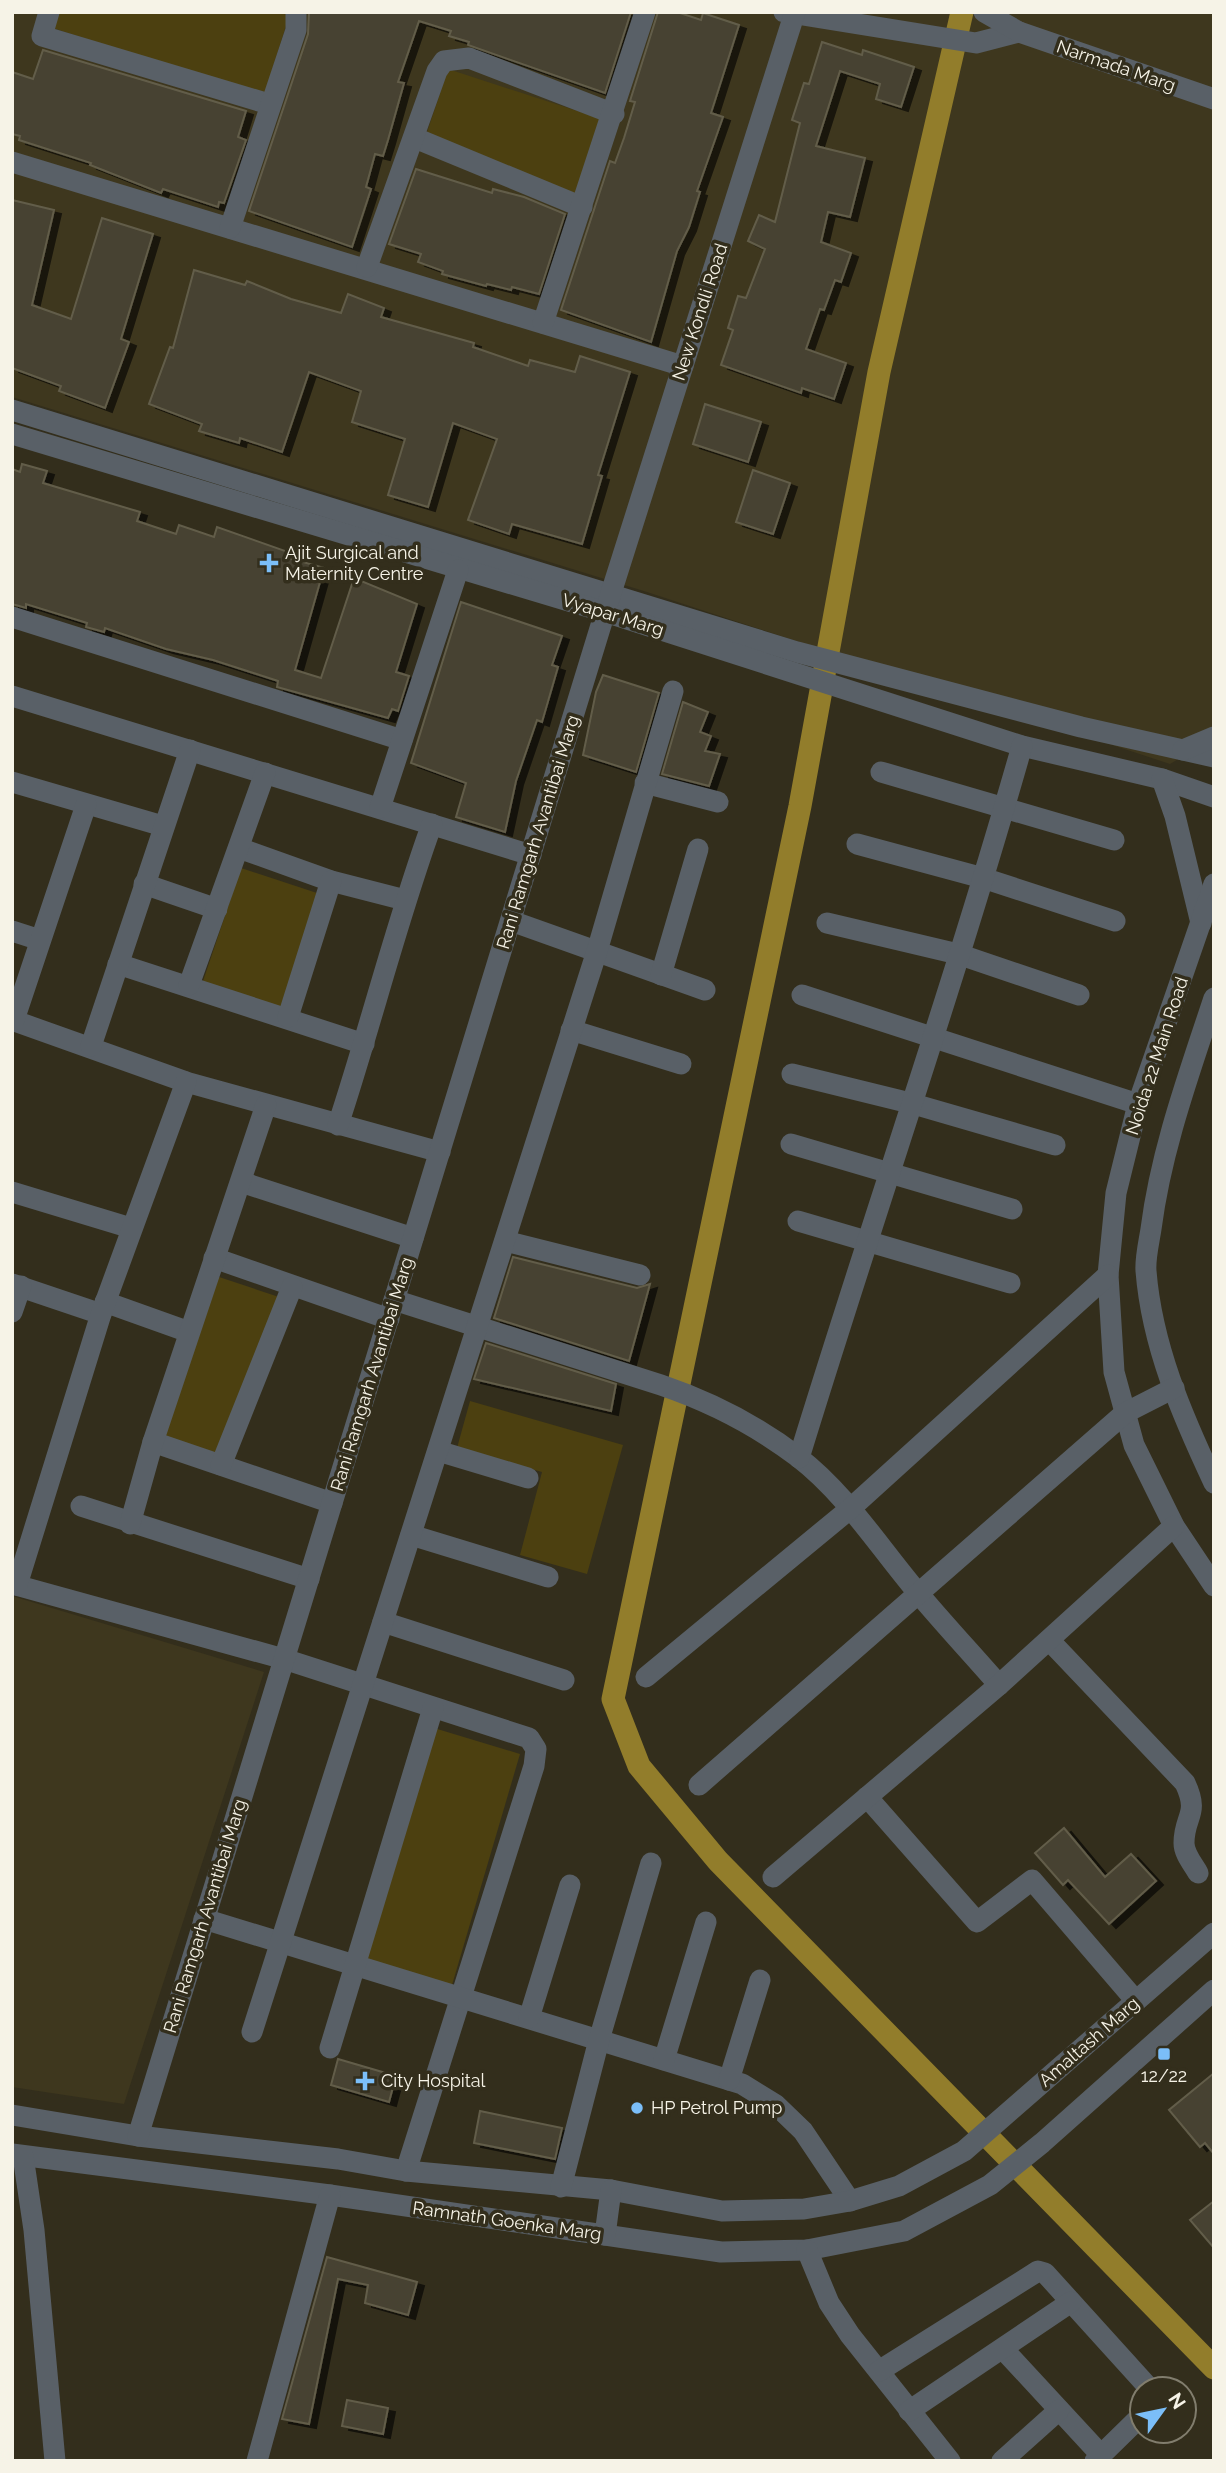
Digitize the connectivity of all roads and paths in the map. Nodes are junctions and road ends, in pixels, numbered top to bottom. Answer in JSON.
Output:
{"nodes":[{"id":1,"x":50,"y":12,"type":"edge"},
{"id":2,"x":296,"y":12,"type":"edge"},
{"id":3,"x":645,"y":12,"type":"edge"},
{"id":4,"x":984,"y":12,"type":"edge"},
{"id":5,"x":791,"y":13,"type":"edge"},
{"id":6,"x":1019,"y":32,"type":"junction"},
{"id":7,"x":1214,"y":99,"type":"edge"},
{"id":8,"x":269,"y":104,"type":"junction"},
{"id":9,"x":614,"y":114,"type":"junction"},
{"id":10,"x":415,"y":138,"type":"junction"},
{"id":11,"x":12,"y":162,"type":"edge"},
{"id":12,"x":582,"y":206,"type":"junction"},
{"id":13,"x":230,"y":228,"type":"junction"},
{"id":14,"x":367,"y":267,"type":"junction"},
{"id":15,"x":543,"y":323,"type":"junction"},
{"id":16,"x":683,"y":366,"type":"junction"},
{"id":17,"x":12,"y":411,"type":"edge"},
{"id":18,"x":12,"y":434,"type":"edge"},
{"id":19,"x":458,"y":570,"type":"junction"},
{"id":20,"x":608,"y":603,"type":"junction"},
{"id":21,"x":12,"y":617,"type":"edge"},
{"id":22,"x":794,"y":662,"type":"junction"},
{"id":23,"x":673,"y":691,"type":"dead end"},
{"id":24,"x":12,"y":696,"type":"edge"},
{"id":25,"x":1214,"y":737,"type":"edge"},
{"id":26,"x":402,"y":740,"type":"junction"},
{"id":27,"x":1022,"y":746,"type":"junction"},
{"id":28,"x":190,"y":750,"type":"junction"},
{"id":29,"x":1182,"y":750,"type":"junction"},
{"id":30,"x":1214,"y":757,"type":"edge"},
{"id":31,"x":881,"y":772,"type":"dead end"},
{"id":32,"x":265,"y":773,"type":"junction"},
{"id":33,"x":1162,"y":779,"type":"junction"},
{"id":34,"x":12,"y":782,"type":"edge"},
{"id":35,"x":645,"y":783,"type":"junction"},
{"id":36,"x":1214,"y":797,"type":"edge"},
{"id":37,"x":718,"y":802,"type":"dead end"},
{"id":38,"x":86,"y":805,"type":"junction"},
{"id":39,"x":1004,"y":807,"type":"junction"},
{"id":40,"x":380,"y":808,"type":"junction"},
{"id":41,"x":432,"y":824,"type":"junction"},
{"id":42,"x":163,"y":826,"type":"junction"},
{"id":43,"x":1114,"y":841,"type":"dead end"},
{"id":44,"x":857,"y":844,"type":"dead end"},
{"id":45,"x":239,"y":848,"type":"junction"},
{"id":46,"x":698,"y":849,"type":"dead end"},
{"id":47,"x":531,"y":855,"type":"junction"},
{"id":48,"x":983,"y":878,"type":"junction"},
{"id":49,"x":331,"y":881,"type":"junction"},
{"id":50,"x":144,"y":884,"type":"junction"},
{"id":51,"x":1214,"y":884,"type":"edge"},
{"id":52,"x":405,"y":900,"type":"junction"},
{"id":53,"x":217,"y":909,"type":"junction"},
{"id":54,"x":511,"y":921,"type":"junction"},
{"id":55,"x":1115,"y":921,"type":"dead end"},
{"id":56,"x":827,"y":923,"type":"dead end"},
{"id":57,"x":1201,"y":923,"type":"junction"},
{"id":58,"x":12,"y":931,"type":"edge"},
{"id":59,"x":40,"y":940,"type":"junction"},
{"id":60,"x":597,"y":951,"type":"junction"},
{"id":61,"x":958,"y":954,"type":"junction"},
{"id":62,"x":118,"y":964,"type":"junction"},
{"id":63,"x":661,"y":975,"type":"junction"},
{"id":64,"x":189,"y":985,"type":"junction"},
{"id":65,"x":705,"y":990,"type":"dead end"},
{"id":66,"x":802,"y":995,"type":"dead end"},
{"id":67,"x":1079,"y":995,"type":"dead end"},
{"id":68,"x":1214,"y":998,"type":"edge"},
{"id":69,"x":288,"y":1017,"type":"junction"},
{"id":70,"x":13,"y":1020,"type":"edge"},
{"id":71,"x":571,"y":1030,"type":"junction"},
{"id":72,"x":934,"y":1036,"type":"junction"},
{"id":73,"x":364,"y":1044,"type":"junction"},
{"id":74,"x":91,"y":1046,"type":"junction"},
{"id":75,"x":681,"y":1064,"type":"dead end"},
{"id":76,"x":792,"y":1074,"type":"dead end"},
{"id":77,"x":186,"y":1083,"type":"junction"},
{"id":78,"x":910,"y":1102,"type":"junction"},
{"id":79,"x":1138,"y":1104,"type":"junction"},
{"id":80,"x":266,"y":1105,"type":"junction"},
{"id":81,"x":338,"y":1125,"type":"junction"},
{"id":82,"x":791,"y":1144,"type":"dead end"},
{"id":83,"x":1055,"y":1145,"type":"dead end"},
{"id":84,"x":440,"y":1152,"type":"junction"},
{"id":85,"x":890,"y":1174,"type":"junction"},
{"id":86,"x":241,"y":1182,"type":"junction"},
{"id":87,"x":12,"y":1192,"type":"edge"},
{"id":88,"x":1012,"y":1209,"type":"dead end"},
{"id":89,"x":798,"y":1221,"type":"dead end"},
{"id":90,"x":131,"y":1228,"type":"junction"},
{"id":91,"x":413,"y":1238,"type":"junction"},
{"id":92,"x":866,"y":1239,"type":"junction"},
{"id":93,"x":505,"y":1241,"type":"junction"},
{"id":94,"x":214,"y":1258,"type":"junction"},
{"id":95,"x":640,"y":1275,"type":"dead end"},
{"id":96,"x":1108,"y":1275,"type":"junction"},
{"id":97,"x":1010,"y":1283,"type":"dead end"},
{"id":98,"x":16,"y":1285,"type":"edge"},
{"id":99,"x":292,"y":1287,"type":"junction"},
{"id":100,"x":103,"y":1308,"type":"junction"},
{"id":101,"x":391,"y":1310,"type":"junction"},
{"id":102,"x":12,"y":1312,"type":"edge"},
{"id":103,"x":477,"y":1326,"type":"junction"},
{"id":104,"x":189,"y":1332,"type":"junction"},
{"id":105,"x":1174,"y":1388,"type":"junction"},
{"id":106,"x":1125,"y":1413,"type":"junction"},
{"id":107,"x":153,"y":1442,"type":"junction"},
{"id":108,"x":438,"y":1451,"type":"junction"},
{"id":109,"x":799,"y":1458,"type":"junction"},
{"id":110,"x":221,"y":1465,"type":"junction"},
{"id":111,"x":528,"y":1478,"type":"dead end"},
{"id":112,"x":1214,"y":1483,"type":"edge"},
{"id":113,"x":332,"y":1503,"type":"junction"},
{"id":114,"x":81,"y":1506,"type":"dead end"},
{"id":115,"x":851,"y":1508,"type":"junction"},
{"id":116,"x":130,"y":1524,"type":"junction"},
{"id":117,"x":1174,"y":1526,"type":"junction"},
{"id":118,"x":411,"y":1535,"type":"junction"},
{"id":119,"x":548,"y":1577,"type":"dead end"},
{"id":120,"x":309,"y":1579,"type":"junction"},
{"id":121,"x":15,"y":1584,"type":"edge"},
{"id":122,"x":1214,"y":1586,"type":"edge"},
{"id":123,"x":918,"y":1593,"type":"junction"},
{"id":124,"x":383,"y":1622,"type":"junction"},
{"id":125,"x":1049,"y":1640,"type":"junction"},
{"id":126,"x":284,"y":1659,"type":"junction"},
{"id":127,"x":646,"y":1677,"type":"dead end"},
{"id":128,"x":564,"y":1680,"type":"dead end"},
{"id":129,"x":363,"y":1685,"type":"junction"},
{"id":130,"x":999,"y":1685,"type":"junction"},
{"id":131,"x":433,"y":1708,"type":"junction"},
{"id":132,"x":699,"y":1785,"type":"dead end"},
{"id":133,"x":867,"y":1797,"type":"junction"},
{"id":134,"x":651,"y":1863,"type":"dead end"},
{"id":135,"x":1198,"y":1873,"type":"dead end"},
{"id":136,"x":773,"y":1877,"type":"dead end"},
{"id":137,"x":570,"y":1885,"type":"dead end"},
{"id":138,"x":204,"y":1919,"type":"junction"},
{"id":139,"x":706,"y":1922,"type":"dead end"},
{"id":140,"x":1214,"y":1933,"type":"edge"},
{"id":141,"x":281,"y":1942,"type":"junction"},
{"id":142,"x":353,"y":1967,"type":"junction"},
{"id":143,"x":760,"y":1980,"type":"dead end"},
{"id":144,"x":1214,"y":1990,"type":"edge"},
{"id":145,"x":460,"y":1996,"type":"junction"},
{"id":146,"x":1136,"y":2001,"type":"junction"},
{"id":147,"x":529,"y":2018,"type":"junction"},
{"id":148,"x":251,"y":2032,"type":"dead end"},
{"id":149,"x":599,"y":2040,"type":"junction"},
{"id":150,"x":330,"y":2048,"type":"dead end"},
{"id":151,"x":664,"y":2060,"type":"junction"},
{"id":152,"x":729,"y":2080,"type":"junction"},
{"id":153,"x":12,"y":2115,"type":"edge"},
{"id":154,"x":138,"y":2136,"type":"junction"},
{"id":155,"x":964,"y":2151,"type":"joint"},
{"id":156,"x":17,"y":2155,"type":"edge"},
{"id":157,"x":406,"y":2171,"type":"junction"},
{"id":158,"x":561,"y":2188,"type":"junction"},
{"id":159,"x":611,"y":2190,"type":"junction"},
{"id":160,"x":330,"y":2195,"type":"junction"},
{"id":161,"x":849,"y":2201,"type":"junction"},
{"id":162,"x":605,"y":2235,"type":"junction"},
{"id":163,"x":807,"y":2250,"type":"junction"},
{"id":164,"x":1071,"y":2302,"type":"junction"},
{"id":165,"x":1003,"y":2349,"type":"junction"},
{"id":166,"x":878,"y":2371,"type":"junction"},
{"id":167,"x":1137,"y":2375,"type":"edge"},
{"id":168,"x":1059,"y":2410,"type":"junction"},
{"id":169,"x":909,"y":2411,"type":"junction"},
{"id":170,"x":1128,"y":2429,"type":"edge"},
{"id":171,"x":1098,"y":2458,"type":"edge"},
{"id":172,"x":55,"y":2461,"type":"edge"},
{"id":173,"x":257,"y":2461,"type":"edge"},
{"id":174,"x":950,"y":2461,"type":"edge"},
{"id":175,"x":1002,"y":2461,"type":"edge"}],
"edges":[{"from":1,"to":8,"type":"street"},
{"from":2,"to":8,"type":"street"},
{"from":3,"to":9,"type":"street"},
{"from":4,"to":6,"type":"street","name":"Narmada Marg"},
{"from":5,"to":6,"type":"street"},
{"from":5,"to":16,"type":"street","name":"New Kondli Road"},
{"from":6,"to":7,"type":"street","name":"Narmada Marg"},
{"from":8,"to":13,"type":"street"},
{"from":9,"to":10,"type":"street"},
{"from":9,"to":12,"type":"street"},
{"from":10,"to":12,"type":"street"},
{"from":10,"to":14,"type":"street"},
{"from":11,"to":13,"type":"street"},
{"from":12,"to":15,"type":"street"},
{"from":13,"to":14,"type":"street"},
{"from":14,"to":15,"type":"street"},
{"from":15,"to":16,"type":"street"},
{"from":16,"to":20,"type":"street","name":"New Kondli Road"},
{"from":17,"to":20,"type":"street","name":"Vyapar Marg"},
{"from":18,"to":19,"type":"street","name":"Vyapar Marg"},
{"from":19,"to":20,"type":"street","name":"Vyapar Marg"},
{"from":19,"to":26,"type":"street"},
{"from":20,"to":22,"type":"street","name":"Vyapar Marg"},
{"from":20,"to":47,"type":"street","name":"Rani Ramgarh Avantibai Marg"},
{"from":21,"to":26,"type":"street"},
{"from":22,"to":27,"type":"street","name":"Vyapar Marg"},
{"from":22,"to":29,"type":"street","name":"Vyapar Marg"},
{"from":23,"to":35,"type":"street"},
{"from":24,"to":28,"type":"street"},
{"from":25,"to":29,"type":"street"},
{"from":26,"to":40,"type":"street"},
{"from":27,"to":33,"type":"street","name":"Vyapar Marg"},
{"from":27,"to":39,"type":"street"},
{"from":28,"to":32,"type":"street"},
{"from":28,"to":42,"type":"street"},
{"from":29,"to":30,"type":"street","name":"Vyapar Marg"},
{"from":31,"to":39,"type":"street"},
{"from":32,"to":40,"type":"street"},
{"from":32,"to":45,"type":"street"},
{"from":33,"to":36,"type":"street","name":"Vyapar Marg"},
{"from":33,"to":57,"type":"street"},
{"from":34,"to":38,"type":"street"},
{"from":35,"to":37,"type":"street"},
{"from":35,"to":60,"type":"street"},
{"from":38,"to":42,"type":"street"},
{"from":38,"to":59,"type":"street"},
{"from":39,"to":43,"type":"street"},
{"from":39,"to":48,"type":"street"},
{"from":40,"to":41,"type":"street"},
{"from":41,"to":47,"type":"street"},
{"from":41,"to":52,"type":"street"},
{"from":42,"to":50,"type":"street"},
{"from":44,"to":48,"type":"street"},
{"from":45,"to":49,"type":"street"},
{"from":45,"to":53,"type":"street"},
{"from":46,"to":63,"type":"street"},
{"from":47,"to":54,"type":"street","name":"Rani Ramgarh Avantibai Marg"},
{"from":48,"to":55,"type":"street"},
{"from":48,"to":61,"type":"street"},
{"from":49,"to":52,"type":"street"},
{"from":49,"to":69,"type":"street"},
{"from":50,"to":53,"type":"street"},
{"from":50,"to":62,"type":"street"},
{"from":51,"to":57,"type":"street","name":"Noida 22 Main Road"},
{"from":52,"to":73,"type":"street"},
{"from":53,"to":64,"type":"street"},
{"from":54,"to":60,"type":"street"},
{"from":54,"to":84,"type":"street","name":"Rani Ramgarh Avantibai Marg"},
{"from":56,"to":61,"type":"street"},
{"from":57,"to":79,"type":"street","name":"Noida 22 Main Road"},
{"from":58,"to":59,"type":"street"},
{"from":59,"to":70,"type":"street"},
{"from":60,"to":63,"type":"street"},
{"from":60,"to":71,"type":"street"},
{"from":61,"to":67,"type":"street"},
{"from":61,"to":72,"type":"street"},
{"from":62,"to":64,"type":"street"},
{"from":62,"to":74,"type":"street"},
{"from":63,"to":65,"type":"street"},
{"from":64,"to":69,"type":"street"},
{"from":66,"to":72,"type":"street"},
{"from":68,"to":105,"type":"street","name":"Noida 22 Main Road"},
{"from":69,"to":73,"type":"street"},
{"from":70,"to":74,"type":"street"},
{"from":71,"to":75,"type":"street"},
{"from":71,"to":93,"type":"street"},
{"from":72,"to":78,"type":"street"},
{"from":72,"to":79,"type":"street"},
{"from":73,"to":81,"type":"street"},
{"from":74,"to":77,"type":"street"},
{"from":76,"to":78,"type":"street"},
{"from":77,"to":80,"type":"street"},
{"from":77,"to":90,"type":"street"},
{"from":78,"to":83,"type":"street"},
{"from":78,"to":85,"type":"street"},
{"from":79,"to":96,"type":"street","name":"Noida 22 Main Road"},
{"from":80,"to":81,"type":"street"},
{"from":80,"to":86,"type":"street"},
{"from":81,"to":84,"type":"street"},
{"from":82,"to":85,"type":"street"},
{"from":84,"to":91,"type":"street","name":"Rani Ramgarh Avantibai Marg"},
{"from":85,"to":88,"type":"street"},
{"from":85,"to":92,"type":"street"},
{"from":86,"to":91,"type":"street"},
{"from":86,"to":94,"type":"street"},
{"from":87,"to":90,"type":"street"},
{"from":89,"to":92,"type":"street"},
{"from":90,"to":100,"type":"street"},
{"from":91,"to":101,"type":"street","name":"Rani Ramgarh Avantibai Marg"},
{"from":92,"to":97,"type":"street"},
{"from":92,"to":109,"type":"street"},
{"from":93,"to":95,"type":"street"},
{"from":93,"to":103,"type":"street"},
{"from":94,"to":99,"type":"street"},
{"from":94,"to":104,"type":"street"},
{"from":96,"to":106,"type":"street","name":"Noida 22 Main Road"},
{"from":96,"to":115,"type":"street"},
{"from":98,"to":100,"type":"street"},
{"from":98,"to":102,"type":"street"},
{"from":99,"to":101,"type":"street"},
{"from":99,"to":110,"type":"street"},
{"from":100,"to":104,"type":"street"},
{"from":100,"to":121,"type":"street"},
{"from":101,"to":103,"type":"street"},
{"from":101,"to":113,"type":"street","name":"Rani Ramgarh Avantibai Marg"},
{"from":103,"to":108,"type":"street"},
{"from":103,"to":109,"type":"street"},
{"from":104,"to":107,"type":"street"},
{"from":105,"to":106,"type":"street"},
{"from":105,"to":112,"type":"street","name":"Noida 22 Main Road"},
{"from":106,"to":117,"type":"street","name":"Noida 22 Main Road"},
{"from":106,"to":123,"type":"street"},
{"from":107,"to":110,"type":"street"},
{"from":107,"to":116,"type":"street"},
{"from":108,"to":111,"type":"street"},
{"from":108,"to":118,"type":"street"},
{"from":109,"to":115,"type":"street"},
{"from":110,"to":113,"type":"street"},
{"from":113,"to":120,"type":"street","name":"Rani Ramgarh Avantibai Marg"},
{"from":114,"to":116,"type":"street"},
{"from":115,"to":123,"type":"street"},
{"from":115,"to":127,"type":"street"},
{"from":116,"to":120,"type":"street"},
{"from":117,"to":122,"type":"street","name":"Noida 22 Main Road"},
{"from":117,"to":125,"type":"street"},
{"from":118,"to":119,"type":"street"},
{"from":118,"to":124,"type":"street"},
{"from":120,"to":126,"type":"street","name":"Rani Ramgarh Avantibai Marg"},
{"from":121,"to":126,"type":"street"},
{"from":123,"to":130,"type":"street"},
{"from":123,"to":132,"type":"street"},
{"from":124,"to":128,"type":"street"},
{"from":124,"to":129,"type":"street"},
{"from":125,"to":130,"type":"street"},
{"from":125,"to":135,"type":"street"},
{"from":126,"to":129,"type":"street"},
{"from":126,"to":138,"type":"street","name":"Rani Ramgarh Avantibai Marg"},
{"from":129,"to":131,"type":"street"},
{"from":129,"to":141,"type":"street"},
{"from":130,"to":133,"type":"street"},
{"from":131,"to":142,"type":"street"},
{"from":131,"to":145,"type":"street"},
{"from":133,"to":136,"type":"street"},
{"from":133,"to":146,"type":"street"},
{"from":134,"to":149,"type":"street"},
{"from":137,"to":147,"type":"street"},
{"from":138,"to":141,"type":"street"},
{"from":138,"to":154,"type":"street","name":"Rani Ramgarh Avantibai Marg"},
{"from":139,"to":151,"type":"street"},
{"from":140,"to":146,"type":"street","name":"Amaltash Marg"},
{"from":141,"to":142,"type":"street"},
{"from":141,"to":148,"type":"street"},
{"from":142,"to":145,"type":"street"},
{"from":142,"to":150,"type":"street"},
{"from":143,"to":152,"type":"street"},
{"from":144,"to":163,"type":"street","name":"Ramnath Goenka Marg"},
{"from":145,"to":147,"type":"street"},
{"from":145,"to":157,"type":"street"},
{"from":146,"to":155,"type":"street","name":"Amaltash Marg"},
{"from":147,"to":149,"type":"street"},
{"from":149,"to":151,"type":"street"},
{"from":149,"to":158,"type":"street"},
{"from":151,"to":152,"type":"street"},
{"from":152,"to":161,"type":"street"},
{"from":153,"to":154,"type":"street","name":"Ramnath Goenka Marg"},
{"from":154,"to":157,"type":"street","name":"Ramnath Goenka Marg"},
{"from":155,"to":161,"type":"street","name":"Ramnath Goenka Marg"},
{"from":156,"to":160,"type":"street","name":"Ramnath Goenka Marg"},
{"from":156,"to":172,"type":"street"},
{"from":157,"to":158,"type":"street","name":"Ramnath Goenka Marg"},
{"from":158,"to":159,"type":"street","name":"Ramnath Goenka Marg"},
{"from":159,"to":161,"type":"street","name":"Ramnath Goenka Marg"},
{"from":159,"to":162,"type":"street"},
{"from":160,"to":162,"type":"street","name":"Ramnath Goenka Marg"},
{"from":160,"to":173,"type":"street"},
{"from":162,"to":163,"type":"street","name":"Ramnath Goenka Marg"},
{"from":163,"to":166,"type":"street"},
{"from":164,"to":165,"type":"street"},
{"from":164,"to":166,"type":"street"},
{"from":164,"to":167,"type":"street"},
{"from":165,"to":168,"type":"street"},
{"from":165,"to":169,"type":"street"},
{"from":166,"to":169,"type":"street"},
{"from":168,"to":171,"type":"street"},
{"from":168,"to":175,"type":"street"},
{"from":169,"to":174,"type":"street"},
{"from":170,"to":171,"type":"street"}]}
